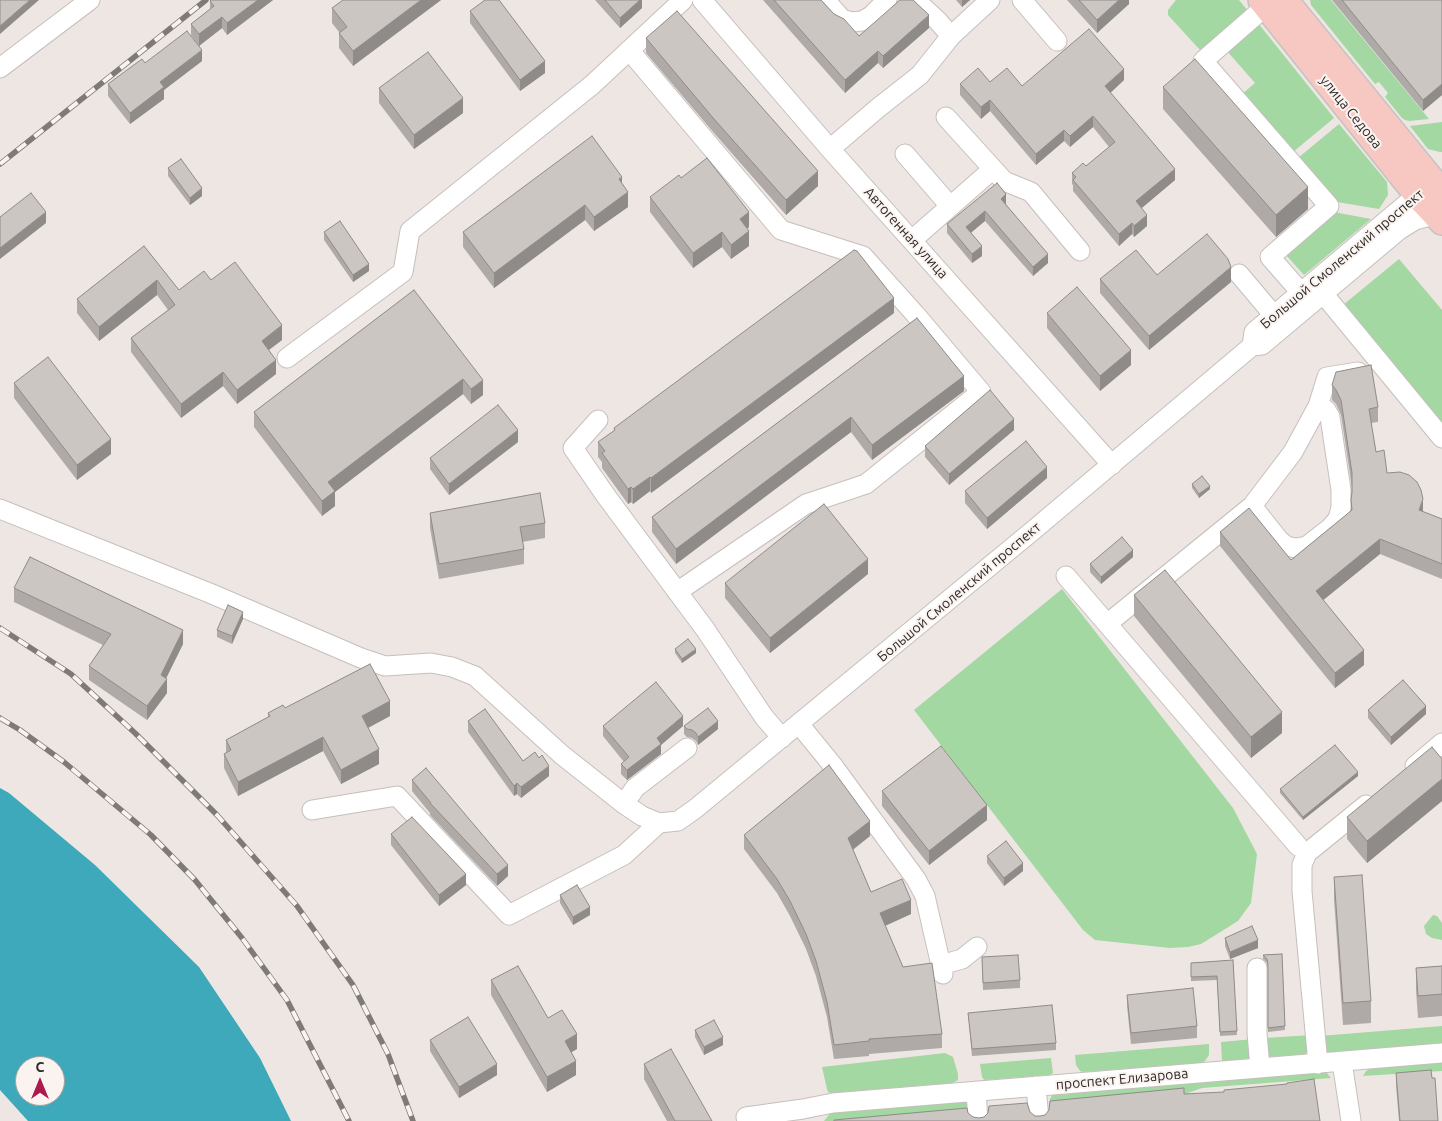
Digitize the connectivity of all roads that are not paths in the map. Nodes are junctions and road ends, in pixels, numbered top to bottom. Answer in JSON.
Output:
{"nodes":[{"id":1,"x":90,"y":0,"type":"edge"},
{"id":2,"x":683,"y":0,"type":"edge"},
{"id":3,"x":704,"y":0,"type":"edge"},
{"id":4,"x":825,"y":0,"type":"edge"},
{"id":5,"x":887,"y":0,"type":"edge"},
{"id":6,"x":915,"y":0,"type":"edge"},
{"id":7,"x":990,"y":0,"type":"edge"},
{"id":8,"x":1022,"y":0,"type":"edge"},
{"id":9,"x":1271,"y":2,"type":"edge"},
{"id":10,"x":951,"y":36,"type":"junction"},
{"id":11,"x":1057,"y":41,"type":"dead end"},
{"id":12,"x":629,"y":50,"type":"junction"},
{"id":13,"x":0,"y":68,"type":"edge"},
{"id":14,"x":946,"y":117,"type":"dead end"},
{"id":15,"x":830,"y":149,"type":"junction"},
{"id":16,"x":905,"y":154,"type":"dead end"},
{"id":17,"x":993,"y":169,"type":"junction"},
{"id":18,"x":1437,"y":200,"type":"edge"},
{"id":19,"x":950,"y":206,"type":"junction"},
{"id":20,"x":912,"y":240,"type":"junction"},
{"id":21,"x":1080,"y":251,"type":"dead end"},
{"id":22,"x":1239,"y":274,"type":"dead end"},
{"id":23,"x":1312,"y":293,"type":"junction"},
{"id":24,"x":1279,"y":321,"type":"junction"},
{"id":25,"x":288,"y":358,"type":"dead end"},
{"id":26,"x":1366,"y":370,"type":"edge"},
{"id":27,"x":1318,"y":406,"type":"junction"},
{"id":28,"x":598,"y":420,"type":"dead end"},
{"id":29,"x":1442,"y":438,"type":"edge"},
{"id":30,"x":1112,"y":464,"type":"junction"},
{"id":31,"x":1252,"y":506,"type":"junction"},
{"id":32,"x":0,"y":509,"type":"edge"},
{"id":33,"x":1066,"y":576,"type":"dead end"},
{"id":34,"x":677,"y":592,"type":"junction"},
{"id":35,"x":1107,"y":624,"type":"junction"},
{"id":36,"x":799,"y":724,"type":"junction"},
{"id":37,"x":782,"y":738,"type":"junction"},
{"id":38,"x":1442,"y":743,"type":"edge"},
{"id":39,"x":687,"y":748,"type":"dead end"},
{"id":40,"x":1404,"y":774,"type":"edge"},
{"id":41,"x":1382,"y":792,"type":"edge"},
{"id":42,"x":624,"y":804,"type":"junction"},
{"id":43,"x":312,"y":810,"type":"dead end"},
{"id":44,"x":659,"y":823,"type":"junction"},
{"id":45,"x":1298,"y":846,"type":"dead end"},
{"id":46,"x":977,"y":947,"type":"dead end"},
{"id":47,"x":1257,"y":968,"type":"dead end"},
{"id":48,"x":1442,"y":1053,"type":"edge"},
{"id":49,"x":1342,"y":1062,"type":"junction"},
{"id":50,"x":1318,"y":1064,"type":"junction"},
{"id":51,"x":1260,"y":1068,"type":"junction"},
{"id":52,"x":1036,"y":1086,"type":"junction"},
{"id":53,"x":976,"y":1091,"type":"junction"},
{"id":54,"x":803,"y":1115,"type":"edge"},
{"id":55,"x":746,"y":1117,"type":"dead end"},
{"id":56,"x":1039,"y":1120,"type":"edge"},
{"id":57,"x":978,"y":1121,"type":"edge"},
{"id":58,"x":1350,"y":1121,"type":"edge"}],
"edges":[{"from":1,"to":13,"type":"street"},
{"from":2,"to":12,"type":"street"},
{"from":3,"to":15,"type":"street","name":"Автогенная улица"},
{"from":4,"to":5,"type":"street"},
{"from":6,"to":10,"type":"street"},
{"from":7,"to":10,"type":"street"},
{"from":8,"to":11,"type":"street"},
{"from":9,"to":18,"type":"main road","name":"улица Седова"},
{"from":9,"to":23,"type":"street"},
{"from":10,"to":15,"type":"street"},
{"from":12,"to":25,"type":"street"},
{"from":12,"to":34,"type":"street"},
{"from":14,"to":17,"type":"street"},
{"from":15,"to":20,"type":"street","name":"Автогенная улица"},
{"from":16,"to":19,"type":"street"},
{"from":17,"to":19,"type":"street"},
{"from":17,"to":21,"type":"street"},
{"from":18,"to":23,"type":"street","name":"Большой Смоленский проспект"},
{"from":18,"to":23,"type":"street","name":"Большой Смоленский проспект"},
{"from":19,"to":20,"type":"street"},
{"from":20,"to":30,"type":"street","name":"Автогенная улица"},
{"from":22,"to":24,"type":"street"},
{"from":23,"to":24,"type":"street","name":"Большой Смоленский проспект"},
{"from":23,"to":29,"type":"street"},
{"from":24,"to":30,"type":"street","name":"Большой Смоленский проспект"},
{"from":26,"to":27,"type":"street"},
{"from":27,"to":31,"type":"street"},
{"from":27,"to":31,"type":"street"},
{"from":28,"to":34,"type":"street"},
{"from":30,"to":36,"type":"street","name":"Большой Смоленский проспект"},
{"from":31,"to":35,"type":"street"},
{"from":32,"to":42,"type":"street"},
{"from":33,"to":35,"type":"street"},
{"from":34,"to":37,"type":"street"},
{"from":35,"to":45,"type":"street"},
{"from":36,"to":37,"type":"street","name":"Большой Смоленский проспект"},
{"from":36,"to":46,"type":"street"},
{"from":37,"to":44,"type":"street","name":"Большой Смоленский проспект"},
{"from":38,"to":40,"type":"street"},
{"from":39,"to":42,"type":"street"},
{"from":41,"to":50,"type":"street"},
{"from":42,"to":44,"type":"street"},
{"from":43,"to":44,"type":"street"},
{"from":47,"to":51,"type":"street"},
{"from":48,"to":49,"type":"street","name":"проспект Елизарова"},
{"from":49,"to":50,"type":"street","name":"проспект Елизарова"},
{"from":49,"to":58,"type":"street"},
{"from":50,"to":51,"type":"street","name":"проспект Елизарова"},
{"from":51,"to":52,"type":"street","name":"проспект Елизарова"},
{"from":52,"to":53,"type":"street","name":"проспект Елизарова"},
{"from":52,"to":56,"type":"street"},
{"from":53,"to":54,"type":"street","name":"проспект Елизарова"},
{"from":53,"to":57,"type":"street"},
{"from":54,"to":55,"type":"street","name":"проспект Елизарова"}]}
